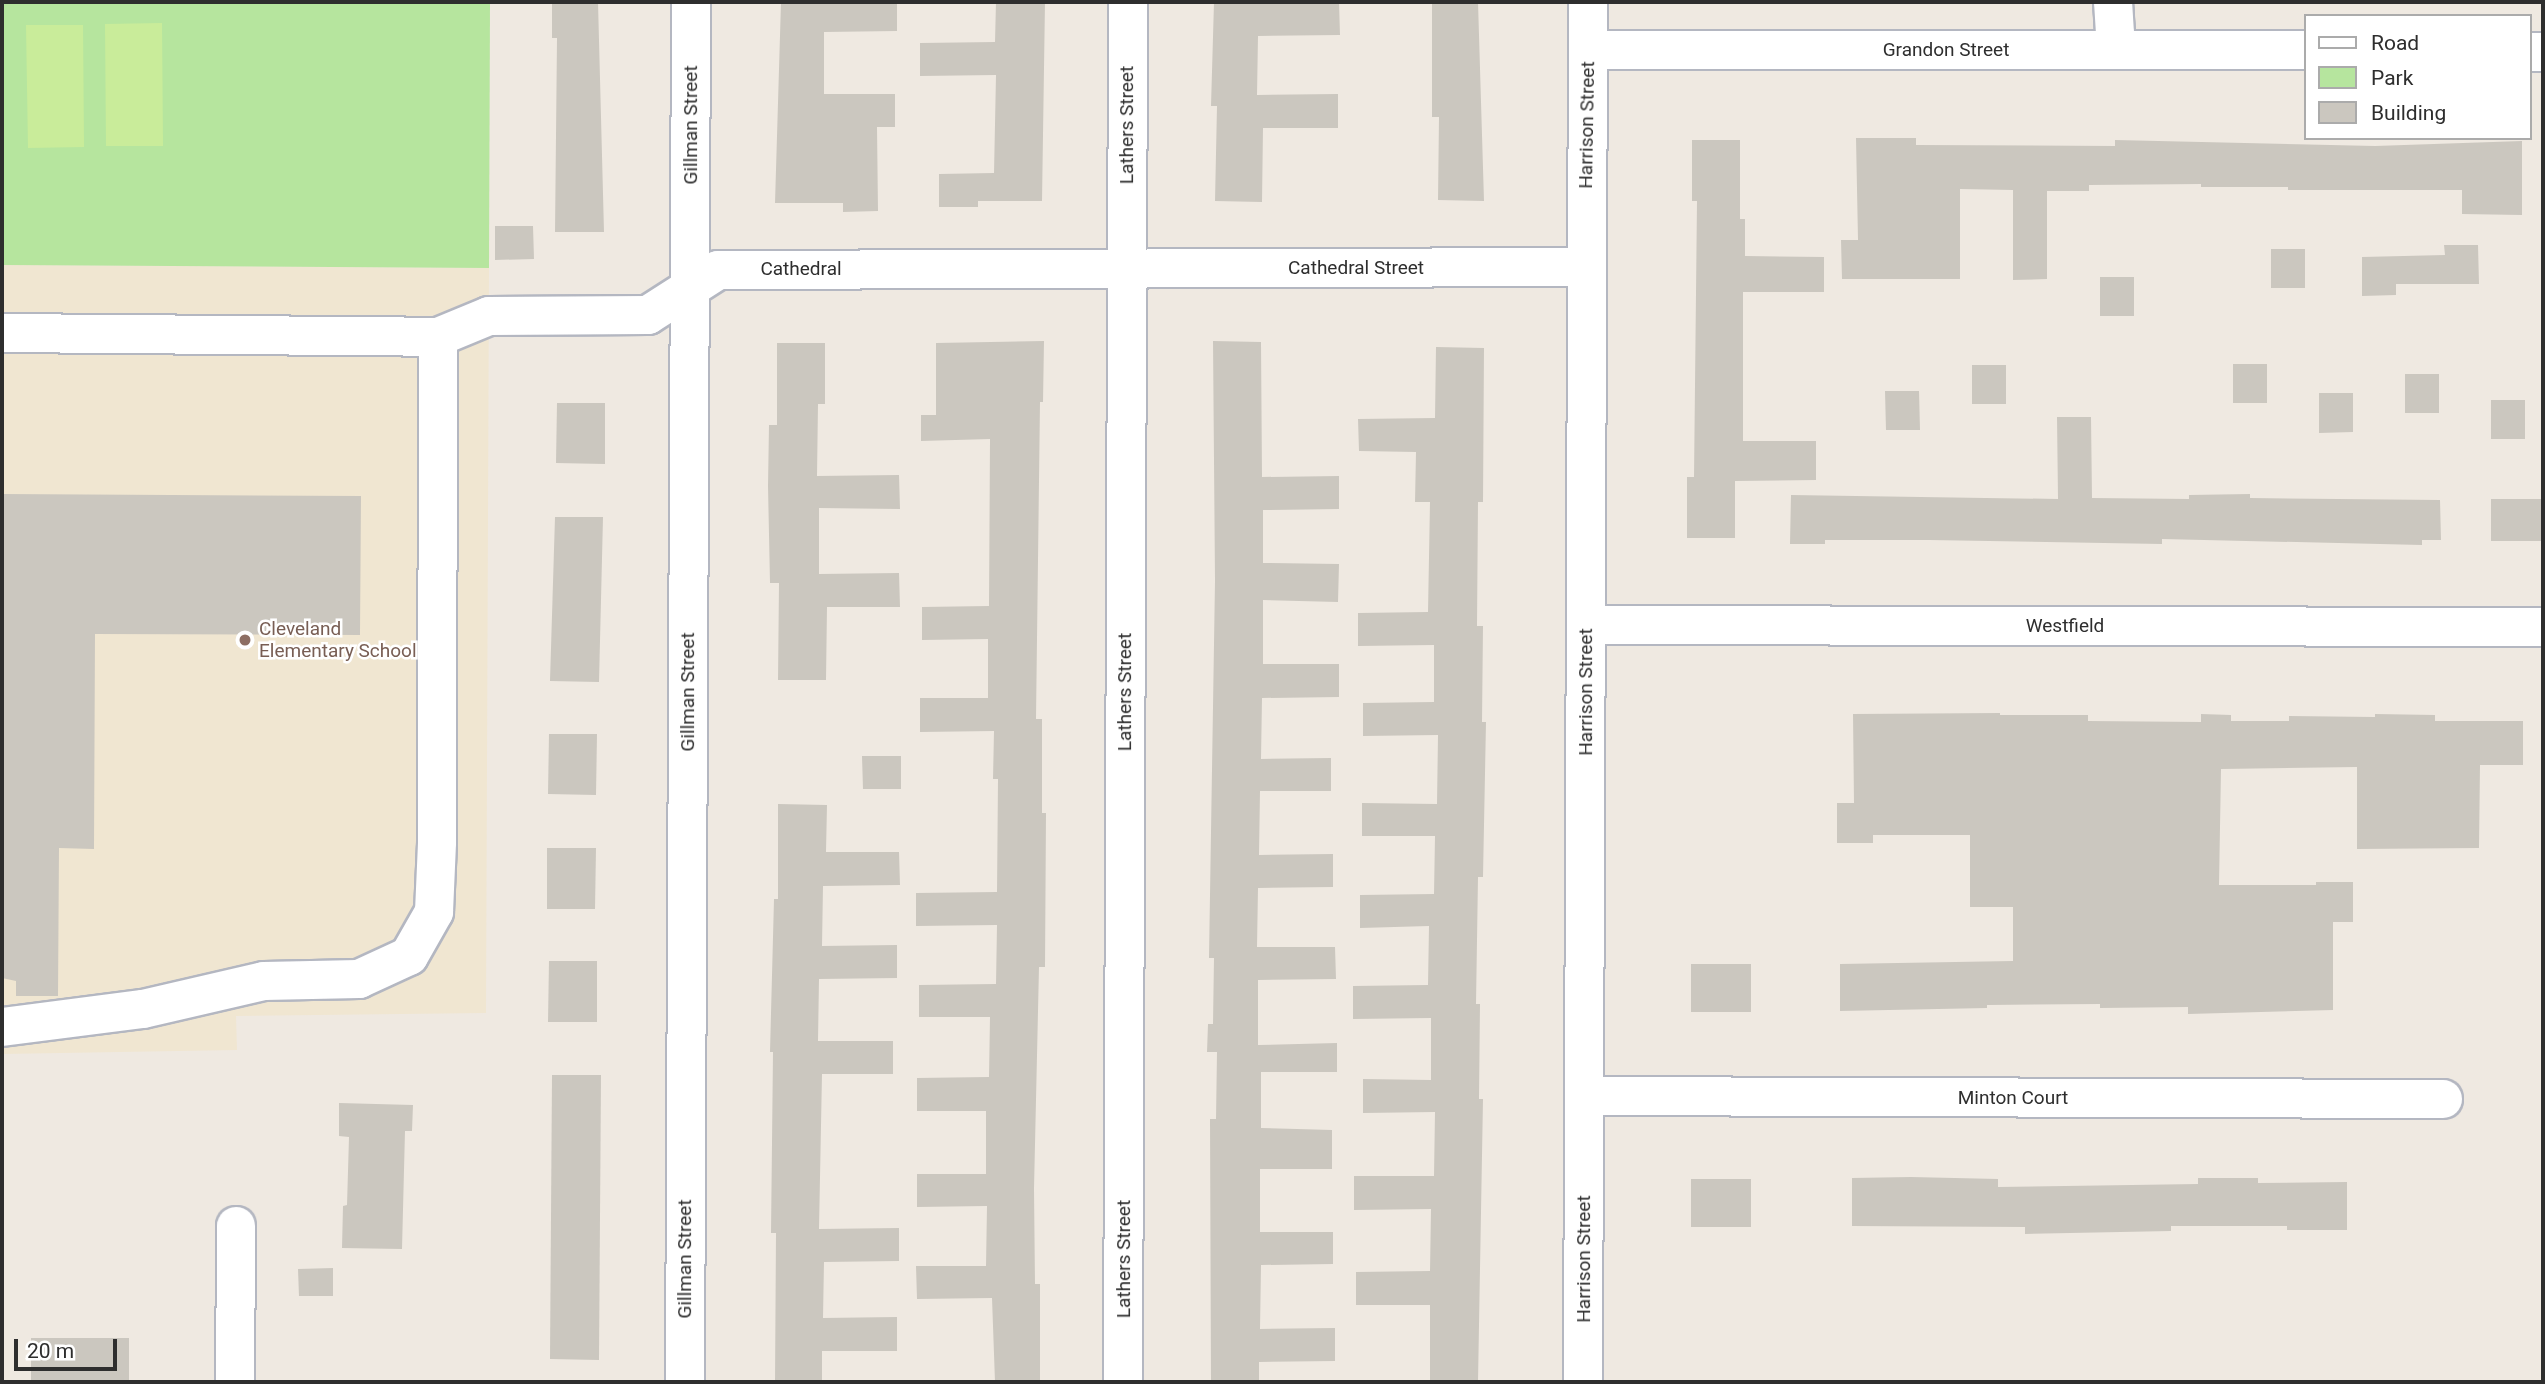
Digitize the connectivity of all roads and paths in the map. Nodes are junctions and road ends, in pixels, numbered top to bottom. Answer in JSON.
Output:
{"nodes":[{"id":1,"x":691,"y":2,"type":"edge"},
{"id":2,"x":1128,"y":2,"type":"edge"},
{"id":3,"x":1588,"y":2,"type":"edge"},
{"id":4,"x":2113,"y":2,"type":"edge"},
{"id":5,"x":2116,"y":49,"type":"junction"},
{"id":6,"x":1588,"y":50,"type":"junction"},
{"id":7,"x":2304,"y":50,"type":"edge"},
{"id":8,"x":1586,"y":267,"type":"junction"},
{"id":9,"x":1126,"y":268,"type":"junction"},
{"id":10,"x":690,"y":289,"type":"junction"},
{"id":11,"x":2,"y":333,"type":"edge"},
{"id":12,"x":438,"y":337,"type":"junction"},
{"id":13,"x":1586,"y":625,"type":"junction"},
{"id":14,"x":2543,"y":627,"type":"edge"},
{"id":15,"x":2,"y":1027,"type":"edge"},
{"id":16,"x":1584,"y":1096,"type":"junction"},
{"id":17,"x":2443,"y":1099,"type":"dead end"},
{"id":18,"x":236,"y":1226,"type":"dead end"},
{"id":19,"x":235,"y":1382,"type":"edge"},
{"id":20,"x":685,"y":1382,"type":"edge"},
{"id":21,"x":1123,"y":1382,"type":"edge"},
{"id":22,"x":1583,"y":1382,"type":"edge"}],
"edges":[{"from":1,"to":10,"type":"street","name":"Gillman Street"},
{"from":2,"to":9,"type":"street","name":"Lathers Street"},
{"from":3,"to":6,"type":"street","name":"Harrison Street"},
{"from":4,"to":5,"type":"street"},
{"from":5,"to":6,"type":"street","name":"Grandon Street"},
{"from":5,"to":7,"type":"street","name":"Grandon Street"},
{"from":6,"to":8,"type":"street","name":"Harrison Street"},
{"from":8,"to":9,"type":"street","name":"Cathedral Street"},
{"from":8,"to":13,"type":"street","name":"Harrison Street"},
{"from":9,"to":10,"type":"street","name":"Cathedral"},
{"from":9,"to":21,"type":"street","name":"Lathers Street"},
{"from":10,"to":12,"type":"street","name":"Cathedral"},
{"from":10,"to":20,"type":"street","name":"Gillman Street"},
{"from":11,"to":12,"type":"street"},
{"from":12,"to":15,"type":"street"},
{"from":13,"to":14,"type":"street","name":"Westfield"},
{"from":13,"to":16,"type":"street","name":"Harrison Street"},
{"from":16,"to":17,"type":"street","name":"Minton Court"},
{"from":16,"to":22,"type":"street","name":"Harrison Street"},
{"from":18,"to":19,"type":"street"}]}
